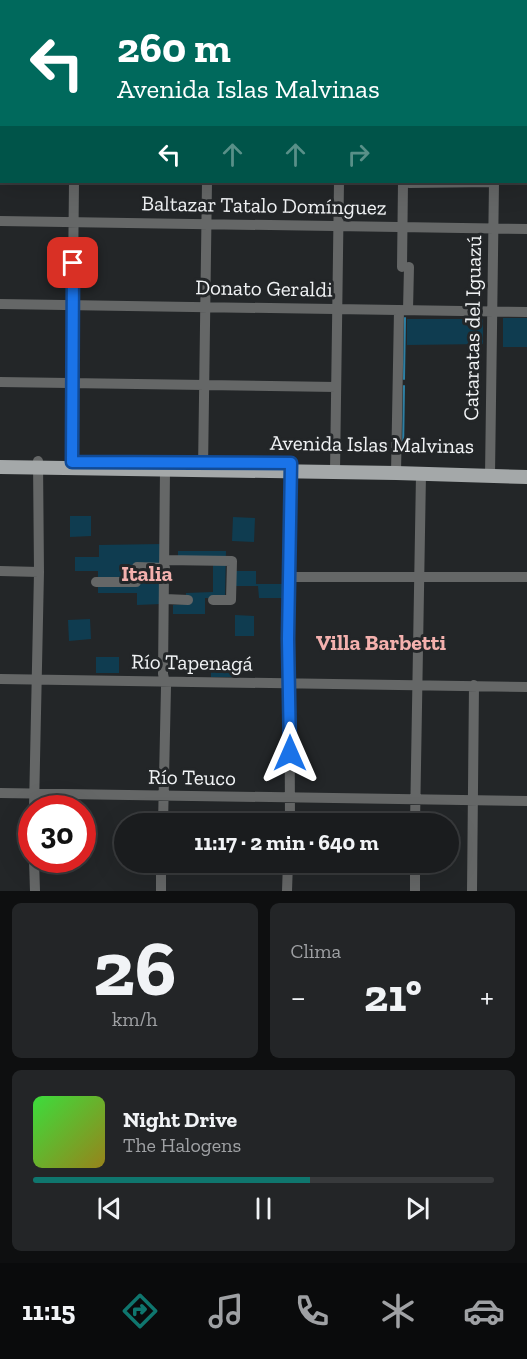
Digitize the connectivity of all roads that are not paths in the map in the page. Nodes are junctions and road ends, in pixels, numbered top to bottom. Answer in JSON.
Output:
{"nodes":[{"id":1,"x":74,"y":183,"type":"edge"},
{"id":2,"x":207,"y":183,"type":"edge"},
{"id":3,"x":339,"y":183,"type":"edge"},
{"id":4,"x":406,"y":183,"type":"edge"},
{"id":5,"x":494,"y":183,"type":"edge"},
{"id":6,"x":0,"y":221,"type":"edge"},
{"id":7,"x":74,"y":222,"type":"junction"},
{"id":8,"x":207,"y":224,"type":"junction"},
{"id":9,"x":339,"y":225,"type":"junction"},
{"id":10,"x":403,"y":227,"type":"junction"},
{"id":11,"x":493,"y":229,"type":"junction"},
{"id":12,"x":527,"y":230,"type":"edge"},
{"id":13,"x":0,"y":304,"type":"edge"},
{"id":14,"x":72,"y":304,"type":"junction"},
{"id":15,"x":206,"y":307,"type":"junction"},
{"id":16,"x":338,"y":308,"type":"junction"},
{"id":17,"x":404,"y":310,"type":"junction"},
{"id":18,"x":491,"y":311,"type":"junction"},
{"id":19,"x":527,"y":312,"type":"edge"},
{"id":20,"x":0,"y":382,"type":"edge"},
{"id":21,"x":71,"y":384,"type":"junction"},
{"id":22,"x":204,"y":386,"type":"junction"},
{"id":23,"x":336,"y":387,"type":"junction"},
{"id":24,"x":0,"y":459,"type":"edge"},
{"id":25,"x":38,"y":464,"type":"junction"},
{"id":26,"x":71,"y":465,"type":"junction"},
{"id":27,"x":203,"y":466,"type":"junction"},
{"id":28,"x":0,"y":467,"type":"edge"},
{"id":29,"x":291,"y":467,"type":"junction"},
{"id":30,"x":335,"y":468,"type":"junction"},
{"id":31,"x":527,"y":468,"type":"edge"},
{"id":32,"x":396,"y":469,"type":"junction"},
{"id":33,"x":165,"y":470,"type":"junction"},
{"id":34,"x":490,"y":471,"type":"junction"},
{"id":35,"x":421,"y":474,"type":"junction"},
{"id":36,"x":527,"y":477,"type":"edge"},
{"id":37,"x":165,"y":564,"type":"junction"},
{"id":38,"x":0,"y":571,"type":"edge"},
{"id":39,"x":39,"y":572,"type":"junction"},
{"id":40,"x":289,"y":577,"type":"junction"},
{"id":41,"x":418,"y":577,"type":"junction"},
{"id":42,"x":527,"y":578,"type":"edge"},
{"id":43,"x":96,"y":582,"type":"dead end"},
{"id":44,"x":165,"y":599,"type":"junction"},
{"id":45,"x":188,"y":600,"type":"dead end"},
{"id":46,"x":213,"y":600,"type":"dead end"},
{"id":47,"x":0,"y":679,"type":"edge"},
{"id":48,"x":35,"y":680,"type":"junction"},
{"id":49,"x":165,"y":682,"type":"junction"},
{"id":50,"x":290,"y":684,"type":"junction"},
{"id":51,"x":417,"y":684,"type":"junction"},
{"id":52,"x":474,"y":685,"type":"junction"},
{"id":53,"x":527,"y":687,"type":"edge"},
{"id":54,"x":0,"y":793,"type":"edge"},
{"id":55,"x":33,"y":793,"type":"junction"},
{"id":56,"x":163,"y":796,"type":"junction"},
{"id":57,"x":291,"y":798,"type":"junction"},
{"id":58,"x":415,"y":800,"type":"junction"},
{"id":59,"x":474,"y":801,"type":"junction"},
{"id":60,"x":527,"y":801,"type":"edge"},
{"id":61,"x":163,"y":813,"type":"edge"},
{"id":62,"x":290,"y":813,"type":"edge"},
{"id":63,"x":415,"y":813,"type":"edge"},
{"id":64,"x":34,"y":873,"type":"edge"},
{"id":65,"x":161,"y":873,"type":"edge"},
{"id":66,"x":288,"y":873,"type":"edge"},
{"id":67,"x":415,"y":873,"type":"edge"},
{"id":68,"x":35,"y":891,"type":"edge"},
{"id":69,"x":161,"y":891,"type":"edge"},
{"id":70,"x":287,"y":891,"type":"edge"},
{"id":71,"x":415,"y":891,"type":"edge"},
{"id":72,"x":472,"y":891,"type":"edge"}],
"edges":[{"from":1,"to":7,"type":"street"},
{"from":2,"to":8,"type":"street"},
{"from":3,"to":9,"type":"street"},
{"from":4,"to":10,"type":"street"},
{"from":5,"to":11,"type":"street","name":"Cataratas del Iguazú"},
{"from":6,"to":7,"type":"street","name":"Baltazar Tatalo Domínguez"},
{"from":7,"to":8,"type":"street","name":"Baltazar Tatalo Domínguez"},
{"from":7,"to":14,"type":"street"},
{"from":8,"to":9,"type":"street","name":"Baltazar Tatalo Domínguez"},
{"from":8,"to":15,"type":"street"},
{"from":9,"to":10,"type":"street","name":"Baltazar Tatalo Domínguez"},
{"from":9,"to":16,"type":"street"},
{"from":10,"to":11,"type":"street","name":"Baltazar Tatalo Domínguez"},
{"from":10,"to":17,"type":"street"},
{"from":11,"to":12,"type":"street","name":"Baltazar Tatalo Domínguez"},
{"from":11,"to":18,"type":"street","name":"Cataratas del Iguazú"},
{"from":13,"to":14,"type":"street","name":"Donato Geraldi"},
{"from":14,"to":15,"type":"street","name":"Donato Geraldi"},
{"from":14,"to":21,"type":"street"},
{"from":15,"to":16,"type":"street","name":"Donato Geraldi"},
{"from":15,"to":22,"type":"street"},
{"from":16,"to":17,"type":"street","name":"Donato Geraldi"},
{"from":16,"to":23,"type":"street"},
{"from":17,"to":18,"type":"street","name":"Donato Geraldi"},
{"from":17,"to":32,"type":"street"},
{"from":18,"to":19,"type":"street","name":"Donato Geraldi"},
{"from":18,"to":34,"type":"street","name":"Cataratas del Iguazú"},
{"from":20,"to":21,"type":"street"},
{"from":21,"to":22,"type":"street"},
{"from":21,"to":26,"type":"street"},
{"from":22,"to":23,"type":"street"},
{"from":22,"to":27,"type":"street"},
{"from":23,"to":30,"type":"street"},
{"from":24,"to":25,"type":"main road","name":"Avenida Islas Malvinas"},
{"from":25,"to":26,"type":"main road","name":"Avenida Islas Malvinas"},
{"from":25,"to":28,"type":"main road","name":"Avenida Islas Malvinas"},
{"from":25,"to":39,"type":"street"},
{"from":26,"to":27,"type":"main road","name":"Avenida Islas Malvinas"},
{"from":26,"to":33,"type":"main road","name":"Avenida Islas Malvinas"},
{"from":27,"to":29,"type":"main road","name":"Avenida Islas Malvinas"},
{"from":27,"to":33,"type":"main road","name":"Avenida Islas Malvinas"},
{"from":29,"to":30,"type":"main road","name":"Avenida Islas Malvinas"},
{"from":29,"to":40,"type":"street"},
{"from":30,"to":32,"type":"main road","name":"Avenida Islas Malvinas"},
{"from":31,"to":34,"type":"main road","name":"Avenida Islas Malvinas"},
{"from":32,"to":34,"type":"main road","name":"Avenida Islas Malvinas"},
{"from":32,"to":35,"type":"main road","name":"Avenida Islas Malvinas"},
{"from":33,"to":37,"type":"street"},
{"from":34,"to":35,"type":"main road","name":"Avenida Islas Malvinas"},
{"from":34,"to":36,"type":"main road","name":"Avenida Islas Malvinas"},
{"from":35,"to":41,"type":"street"},
{"from":37,"to":43,"type":"street"},
{"from":37,"to":44,"type":"street"},
{"from":37,"to":46,"type":"street"},
{"from":38,"to":39,"type":"street"},
{"from":39,"to":48,"type":"street"},
{"from":40,"to":41,"type":"street"},
{"from":40,"to":50,"type":"street"},
{"from":41,"to":42,"type":"street"},
{"from":41,"to":51,"type":"street"},
{"from":44,"to":45,"type":"street"},
{"from":44,"to":49,"type":"street"},
{"from":47,"to":48,"type":"street","name":"Río Tapenagá"},
{"from":48,"to":49,"type":"street","name":"Río Tapenagá"},
{"from":48,"to":55,"type":"street"},
{"from":49,"to":50,"type":"street","name":"Río Tapenagá"},
{"from":49,"to":56,"type":"street"},
{"from":50,"to":51,"type":"street","name":"Río Tapenagá"},
{"from":50,"to":57,"type":"street"},
{"from":51,"to":52,"type":"street","name":"Río Tapenagá"},
{"from":51,"to":58,"type":"street"},
{"from":52,"to":53,"type":"street","name":"Río Tapenagá"},
{"from":52,"to":59,"type":"street"},
{"from":54,"to":55,"type":"street","name":"Río Teuco"},
{"from":55,"to":56,"type":"street","name":"Río Teuco"},
{"from":56,"to":57,"type":"street","name":"Río Teuco"},
{"from":56,"to":61,"type":"street"},
{"from":57,"to":58,"type":"street","name":"Río Teuco"},
{"from":57,"to":62,"type":"street"},
{"from":58,"to":59,"type":"street","name":"Río Teuco"},
{"from":58,"to":63,"type":"street"},
{"from":59,"to":60,"type":"street","name":"Río Teuco"},
{"from":59,"to":72,"type":"street"},
{"from":64,"to":68,"type":"street"},
{"from":65,"to":69,"type":"street"},
{"from":66,"to":70,"type":"street"},
{"from":67,"to":71,"type":"street"}]}
